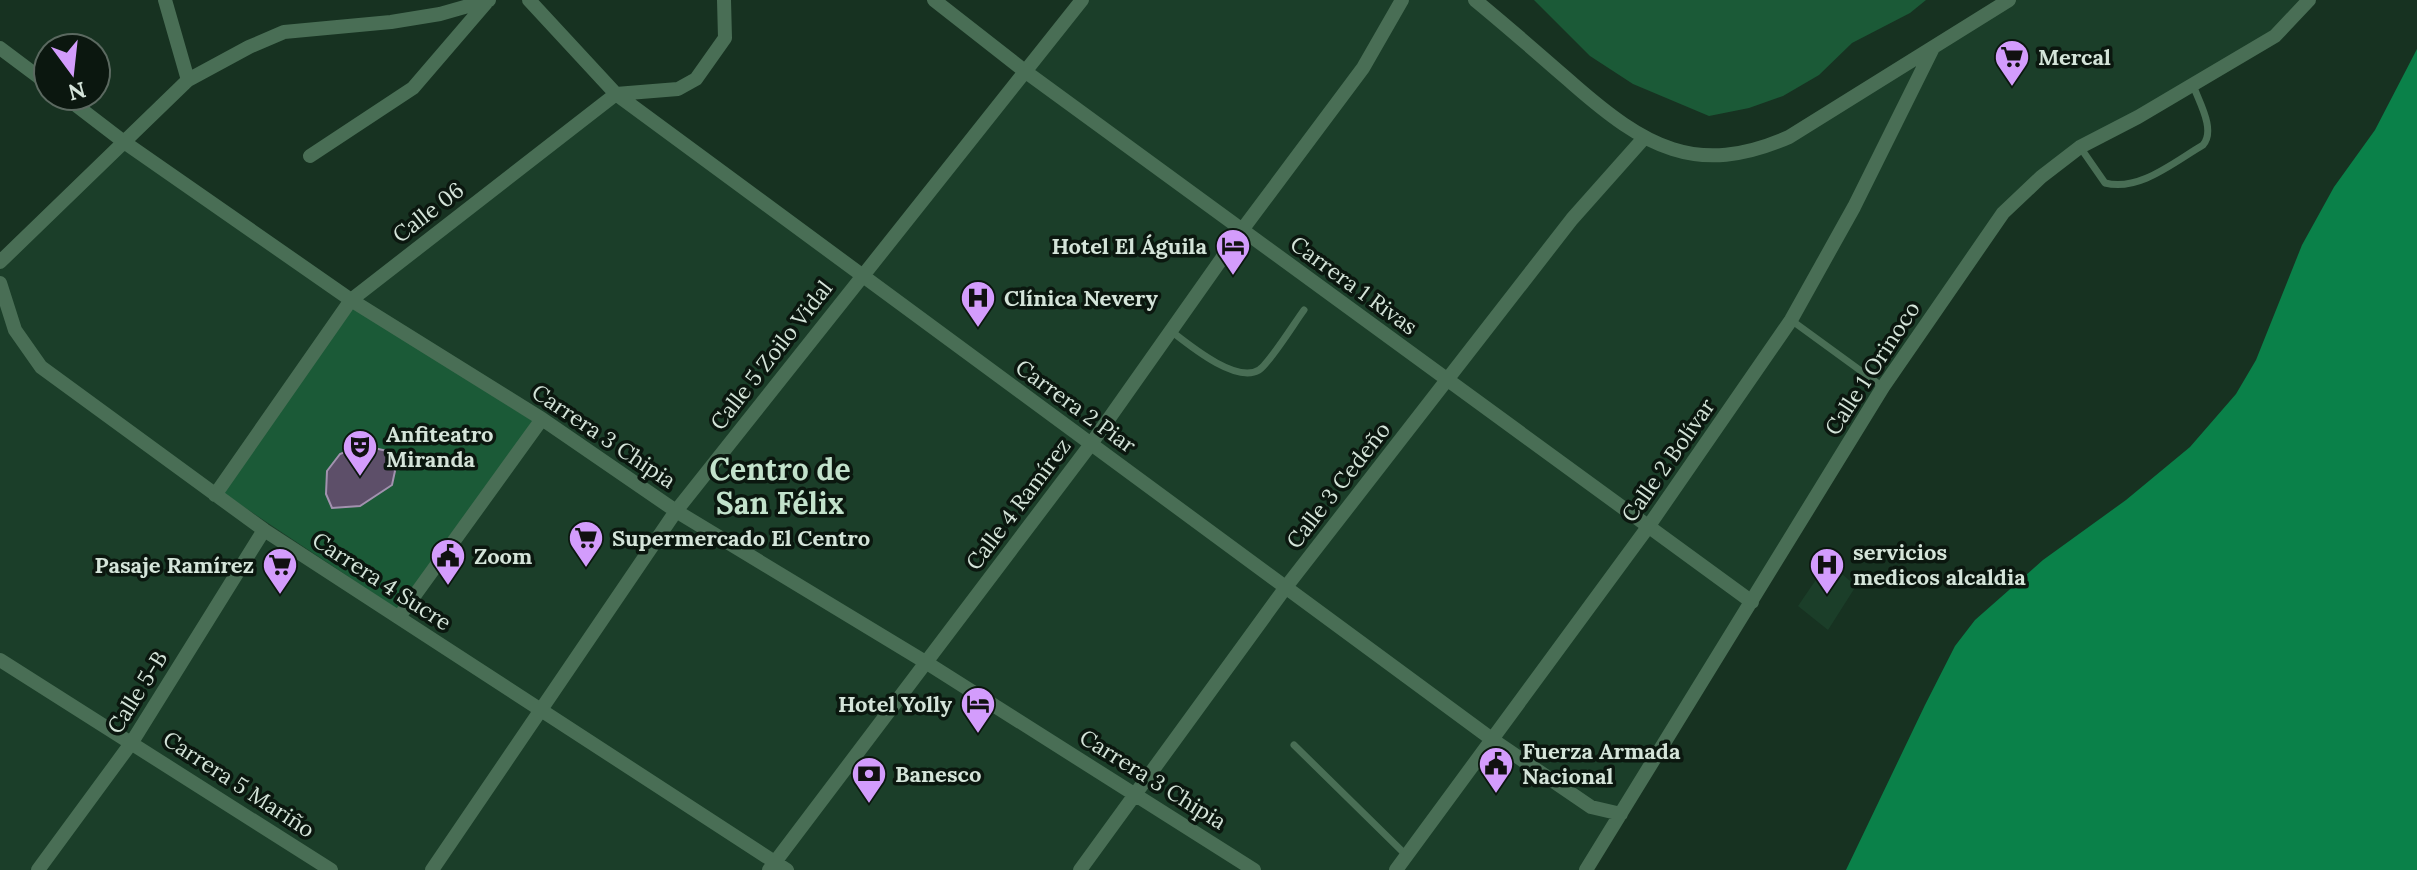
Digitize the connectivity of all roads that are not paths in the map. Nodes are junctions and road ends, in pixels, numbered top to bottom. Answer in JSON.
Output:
{"nodes":[{"id":1,"x":165,"y":0,"type":"edge"},
{"id":2,"x":529,"y":0,"type":"edge"},
{"id":3,"x":724,"y":0,"type":"edge"},
{"id":4,"x":934,"y":0,"type":"edge"},
{"id":5,"x":1082,"y":0,"type":"edge"},
{"id":6,"x":1402,"y":0,"type":"edge"},
{"id":7,"x":1475,"y":0,"type":"edge"},
{"id":8,"x":2009,"y":0,"type":"edge"},
{"id":9,"x":2309,"y":0,"type":"edge"},
{"id":10,"x":487,"y":1,"type":"edge"},
{"id":11,"x":0,"y":48,"type":"edge"},
{"id":12,"x":1933,"y":48,"type":"junction"},
{"id":13,"x":32,"y":72,"type":"edge"},
{"id":14,"x":1026,"y":72,"type":"junction"},
{"id":15,"x":188,"y":80,"type":"junction"},
{"id":16,"x":2193,"y":85,"type":"junction"},
{"id":17,"x":616,"y":94,"type":"junction"},
{"id":18,"x":85,"y":112,"type":"edge"},
{"id":19,"x":1644,"y":138,"type":"junction"},
{"id":20,"x":124,"y":142,"type":"junction"},
{"id":21,"x":2080,"y":147,"type":"junction"},
{"id":22,"x":310,"y":156,"type":"dead end"},
{"id":23,"x":1242,"y":230,"type":"junction"},
{"id":24,"x":0,"y":262,"type":"edge"},
{"id":25,"x":862,"y":276,"type":"junction"},
{"id":26,"x":0,"y":283,"type":"edge"},
{"id":27,"x":351,"y":300,"type":"junction"},
{"id":28,"x":1304,"y":310,"type":"dead end"},
{"id":29,"x":1791,"y":320,"type":"junction"},
{"id":30,"x":1171,"y":331,"type":"junction"},
{"id":31,"x":1448,"y":380,"type":"junction"},
{"id":32,"x":1883,"y":387,"type":"junction"},
{"id":33,"x":542,"y":419,"type":"junction"},
{"id":34,"x":1091,"y":444,"type":"junction"},
{"id":35,"x":215,"y":495,"type":"junction"},
{"id":36,"x":676,"y":511,"type":"junction"},
{"id":37,"x":1648,"y":527,"type":"junction"},
{"id":38,"x":264,"y":530,"type":"junction"},
{"id":39,"x":1286,"y":587,"type":"junction"},
{"id":40,"x":1752,"y":602,"type":"junction"},
{"id":41,"x":399,"y":617,"type":"junction"},
{"id":42,"x":0,"y":660,"type":"edge"},
{"id":43,"x":927,"y":663,"type":"junction"},
{"id":44,"x":539,"y":710,"type":"junction"},
{"id":45,"x":1493,"y":740,"type":"junction"},
{"id":46,"x":132,"y":742,"type":"junction"},
{"id":47,"x":1294,"y":745,"type":"dead end"},
{"id":48,"x":1137,"y":795,"type":"junction"},
{"id":49,"x":1621,"y":814,"type":"junction"},
{"id":50,"x":1407,"y":856,"type":"junction"},
{"id":51,"x":777,"y":867,"type":"edge"},
{"id":52,"x":38,"y":870,"type":"edge"},
{"id":53,"x":331,"y":870,"type":"edge"},
{"id":54,"x":432,"y":870,"type":"edge"},
{"id":55,"x":1080,"y":870,"type":"edge"},
{"id":56,"x":1254,"y":870,"type":"edge"},
{"id":57,"x":1396,"y":870,"type":"edge"},
{"id":58,"x":1586,"y":870,"type":"edge"}],
"edges":[{"from":1,"to":15,"type":"street"},
{"from":2,"to":17,"type":"street","name":"Carrera 2 Piar"},
{"from":3,"to":17,"type":"street"},
{"from":4,"to":14,"type":"street","name":"Carrera 1 Rivas"},
{"from":5,"to":14,"type":"street","name":"Calle 5 Zoilo Vidal"},
{"from":6,"to":23,"type":"street","name":"Calle 4 Ramírez"},
{"from":7,"to":19,"type":"street"},
{"from":8,"to":12,"type":"street"},
{"from":9,"to":16,"type":"street","name":"Calle 1 Orinoco"},
{"from":10,"to":15,"type":"street"},
{"from":10,"to":22,"type":"street"},
{"from":11,"to":13,"type":"street"},
{"from":12,"to":19,"type":"street"},
{"from":12,"to":29,"type":"street","name":"Calle 2 Bolívar"},
{"from":14,"to":23,"type":"street","name":"Carrera 1 Rivas"},
{"from":14,"to":25,"type":"street","name":"Calle 5 Zoilo Vidal"},
{"from":15,"to":20,"type":"street"},
{"from":16,"to":21,"type":"street","name":"Calle 1 Orinoco"},
{"from":16,"to":21,"type":"lane"},
{"from":17,"to":25,"type":"street","name":"Carrera 2 Piar"},
{"from":17,"to":27,"type":"street","name":"Calle 06"},
{"from":18,"to":20,"type":"street","name":"Carrera 3 Chipia"},
{"from":19,"to":31,"type":"street","name":"Calle 3 Cedeño"},
{"from":20,"to":24,"type":"street"},
{"from":20,"to":27,"type":"street","name":"Carrera 3 Chipia"},
{"from":21,"to":32,"type":"street","name":"Calle 1 Orinoco"},
{"from":23,"to":30,"type":"street","name":"Calle 4 Ramírez"},
{"from":23,"to":31,"type":"street","name":"Carrera 1 Rivas"},
{"from":25,"to":34,"type":"street","name":"Carrera 2 Piar"},
{"from":25,"to":36,"type":"street","name":"Calle 5 Zoilo Vidal"},
{"from":26,"to":35,"type":"street","name":"Carrera 4 Sucre"},
{"from":27,"to":33,"type":"street","name":"Carrera 3 Chipia"},
{"from":27,"to":35,"type":"street","name":"Calle 06"},
{"from":28,"to":30,"type":"lane"},
{"from":29,"to":32,"type":"lane"},
{"from":29,"to":37,"type":"street","name":"Calle 2 Bolívar"},
{"from":30,"to":34,"type":"street","name":"Calle 4 Ramírez"},
{"from":31,"to":37,"type":"street","name":"Carrera 1 Rivas"},
{"from":31,"to":39,"type":"street","name":"Calle 3 Cedeño"},
{"from":32,"to":40,"type":"street","name":"Calle 1 Orinoco"},
{"from":33,"to":36,"type":"street","name":"Carrera 3 Chipia"},
{"from":33,"to":41,"type":"street"},
{"from":34,"to":39,"type":"street","name":"Carrera 2 Piar"},
{"from":34,"to":43,"type":"street","name":"Calle 4 Ramírez"},
{"from":35,"to":38,"type":"street","name":"Carrera 4 Sucre"},
{"from":36,"to":43,"type":"street","name":"Carrera 3 Chipia"},
{"from":36,"to":44,"type":"street","name":"Calle 5 Zoilo Vidal"},
{"from":37,"to":40,"type":"street","name":"Carrera 1 Rivas"},
{"from":37,"to":45,"type":"street","name":"Calle 2 Bolívar"},
{"from":38,"to":41,"type":"street","name":"Carrera 4 Sucre"},
{"from":38,"to":46,"type":"street","name":"Calle 5-B"},
{"from":39,"to":45,"type":"street","name":"Carrera 2 Piar"},
{"from":39,"to":48,"type":"street","name":"Calle 3 Cedeño"},
{"from":40,"to":49,"type":"street","name":"Calle 1 Orinoco"},
{"from":41,"to":44,"type":"street","name":"Carrera 4 Sucre"},
{"from":42,"to":46,"type":"street","name":"Carrera 5 Mariño"},
{"from":43,"to":48,"type":"street","name":"Carrera 3 Chipia"},
{"from":43,"to":51,"type":"street","name":"Calle 4 Ramírez"},
{"from":44,"to":51,"type":"street","name":"Carrera 4 Sucre"},
{"from":44,"to":54,"type":"street","name":"Calle 5 Zoilo Vidal"},
{"from":45,"to":49,"type":"street","name":"Carrera 2 Piar"},
{"from":45,"to":50,"type":"street","name":"Calle 2 Bolívar"},
{"from":46,"to":52,"type":"street","name":"Calle 5-B"},
{"from":46,"to":53,"type":"street","name":"Carrera 5 Mariño"},
{"from":47,"to":50,"type":"lane"},
{"from":48,"to":55,"type":"street","name":"Calle 3 Cedeño"},
{"from":48,"to":56,"type":"street","name":"Carrera 3 Chipia"},
{"from":49,"to":58,"type":"street","name":"Calle 1 Orinoco"},
{"from":50,"to":57,"type":"street","name":"Calle 2 Bolívar"}]}
